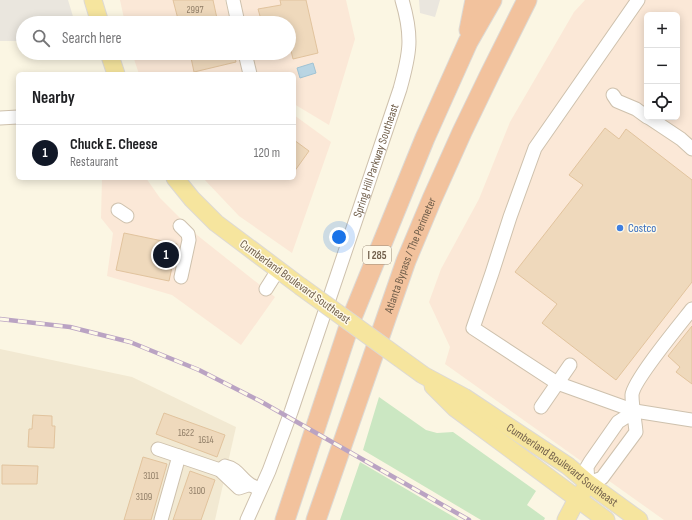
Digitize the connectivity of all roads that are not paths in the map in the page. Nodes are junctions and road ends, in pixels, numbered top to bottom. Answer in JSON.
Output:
{"nodes":[{"id":1,"x":93,"y":0,"type":"edge"},
{"id":2,"x":233,"y":0,"type":"edge"},
{"id":3,"x":402,"y":0,"type":"edge"},
{"id":4,"x":475,"y":0,"type":"edge"},
{"id":5,"x":492,"y":0,"type":"edge"},
{"id":6,"x":534,"y":0,"type":"edge"},
{"id":7,"x":638,"y":0,"type":"edge"},
{"id":8,"x":523,"y":8,"type":"edge"},
{"id":9,"x":98,"y":16,"type":"edge"},
{"id":10,"x":236,"y":16,"type":"edge"},
{"id":11,"x":468,"y":42,"type":"junction"},
{"id":12,"x":111,"y":60,"type":"edge"},
{"id":13,"x":247,"y":60,"type":"edge"},
{"id":14,"x":115,"y":72,"type":"edge"},
{"id":15,"x":250,"y":72,"type":"edge"},
{"id":16,"x":614,"y":95,"type":"dead end"},
{"id":17,"x":644,"y":115,"type":"edge"},
{"id":18,"x":16,"y":117,"type":"edge"},
{"id":19,"x":0,"y":118,"type":"edge"},
{"id":20,"x":652,"y":120,"type":"edge"},
{"id":21,"x":692,"y":149,"type":"edge"},
{"id":22,"x":177,"y":180,"type":"edge"},
{"id":23,"x":180,"y":226,"type":"dead end"},
{"id":24,"x":278,"y":270,"type":"junction"},
{"id":25,"x":181,"y":277,"type":"dead end"},
{"id":26,"x":266,"y":289,"type":"dead end"},
{"id":27,"x":692,"y":309,"type":"edge"},
{"id":28,"x":570,"y":365,"type":"dead end"},
{"id":29,"x":423,"y":375,"type":"junction"},
{"id":30,"x":557,"y":383,"type":"junction"},
{"id":31,"x":541,"y":407,"type":"dead end"},
{"id":32,"x":634,"y":411,"type":"junction"},
{"id":33,"x":692,"y":420,"type":"edge"},
{"id":34,"x":158,"y":449,"type":"dead end"},
{"id":35,"x":179,"y":456,"type":"junction"},
{"id":36,"x":588,"y":484,"type":"junction"},
{"id":37,"x":254,"y":487,"type":"junction"},
{"id":38,"x":577,"y":499,"type":"junction"},
{"id":39,"x":161,"y":520,"type":"edge"},
{"id":40,"x":247,"y":520,"type":"edge"},
{"id":41,"x":285,"y":520,"type":"edge"},
{"id":42,"x":316,"y":520,"type":"edge"},
{"id":43,"x":566,"y":520,"type":"edge"},
{"id":44,"x":606,"y":520,"type":"edge"},
{"id":45,"x":639,"y":520,"type":"edge"}],
"edges":[{"from":1,"to":9,"type":"main road"},
{"from":2,"to":10,"type":"street"},
{"from":3,"to":37,"type":"street","name":"Spring Hill Parkway Southeast"},
{"from":4,"to":11,"type":"highway"},
{"from":5,"to":11,"type":"highway","number":"I 285"},
{"from":6,"to":8,"type":"highway","name":"Atlanta Bypass / The Perimeter"},
{"from":7,"to":30,"type":"street"},
{"from":8,"to":42,"type":"highway","name":"Atlanta Bypass / The Perimeter","number":"I 285"},
{"from":11,"to":41,"type":"highway","number":"I 285"},
{"from":12,"to":14,"type":"main road"},
{"from":13,"to":15,"type":"street"},
{"from":16,"to":17,"type":"street"},
{"from":18,"to":19,"type":"street"},
{"from":20,"to":21,"type":"street"},
{"from":22,"to":24,"type":"main road","name":"Cumberland Boulevard Southeast"},
{"from":23,"to":25,"type":"street"},
{"from":24,"to":26,"type":"street"},
{"from":24,"to":29,"type":"main road","name":"Cumberland Boulevard Southeast","bridge":true},
{"from":27,"to":32,"type":"street"},
{"from":28,"to":30,"type":"street"},
{"from":29,"to":36,"type":"main road","name":"Cumberland Boulevard Southeast"},
{"from":29,"to":38,"type":"main road","name":"Cumberland Boulevard Southeast"},
{"from":30,"to":31,"type":"street"},
{"from":30,"to":32,"type":"street"},
{"from":32,"to":33,"type":"street"},
{"from":32,"to":36,"type":"street"},
{"from":32,"to":36,"type":"street"},
{"from":34,"to":35,"type":"street"},
{"from":35,"to":37,"type":"street"},
{"from":35,"to":39,"type":"street"},
{"from":36,"to":38,"type":"main road"},
{"from":36,"to":45,"type":"main road","name":"Cumberland Boulevard Southeast"},
{"from":37,"to":40,"type":"street","name":"Spring Hill Parkway Southeast"},
{"from":38,"to":43,"type":"main road"},
{"from":38,"to":44,"type":"main road","name":"Cumberland Boulevard Southeast"}]}
